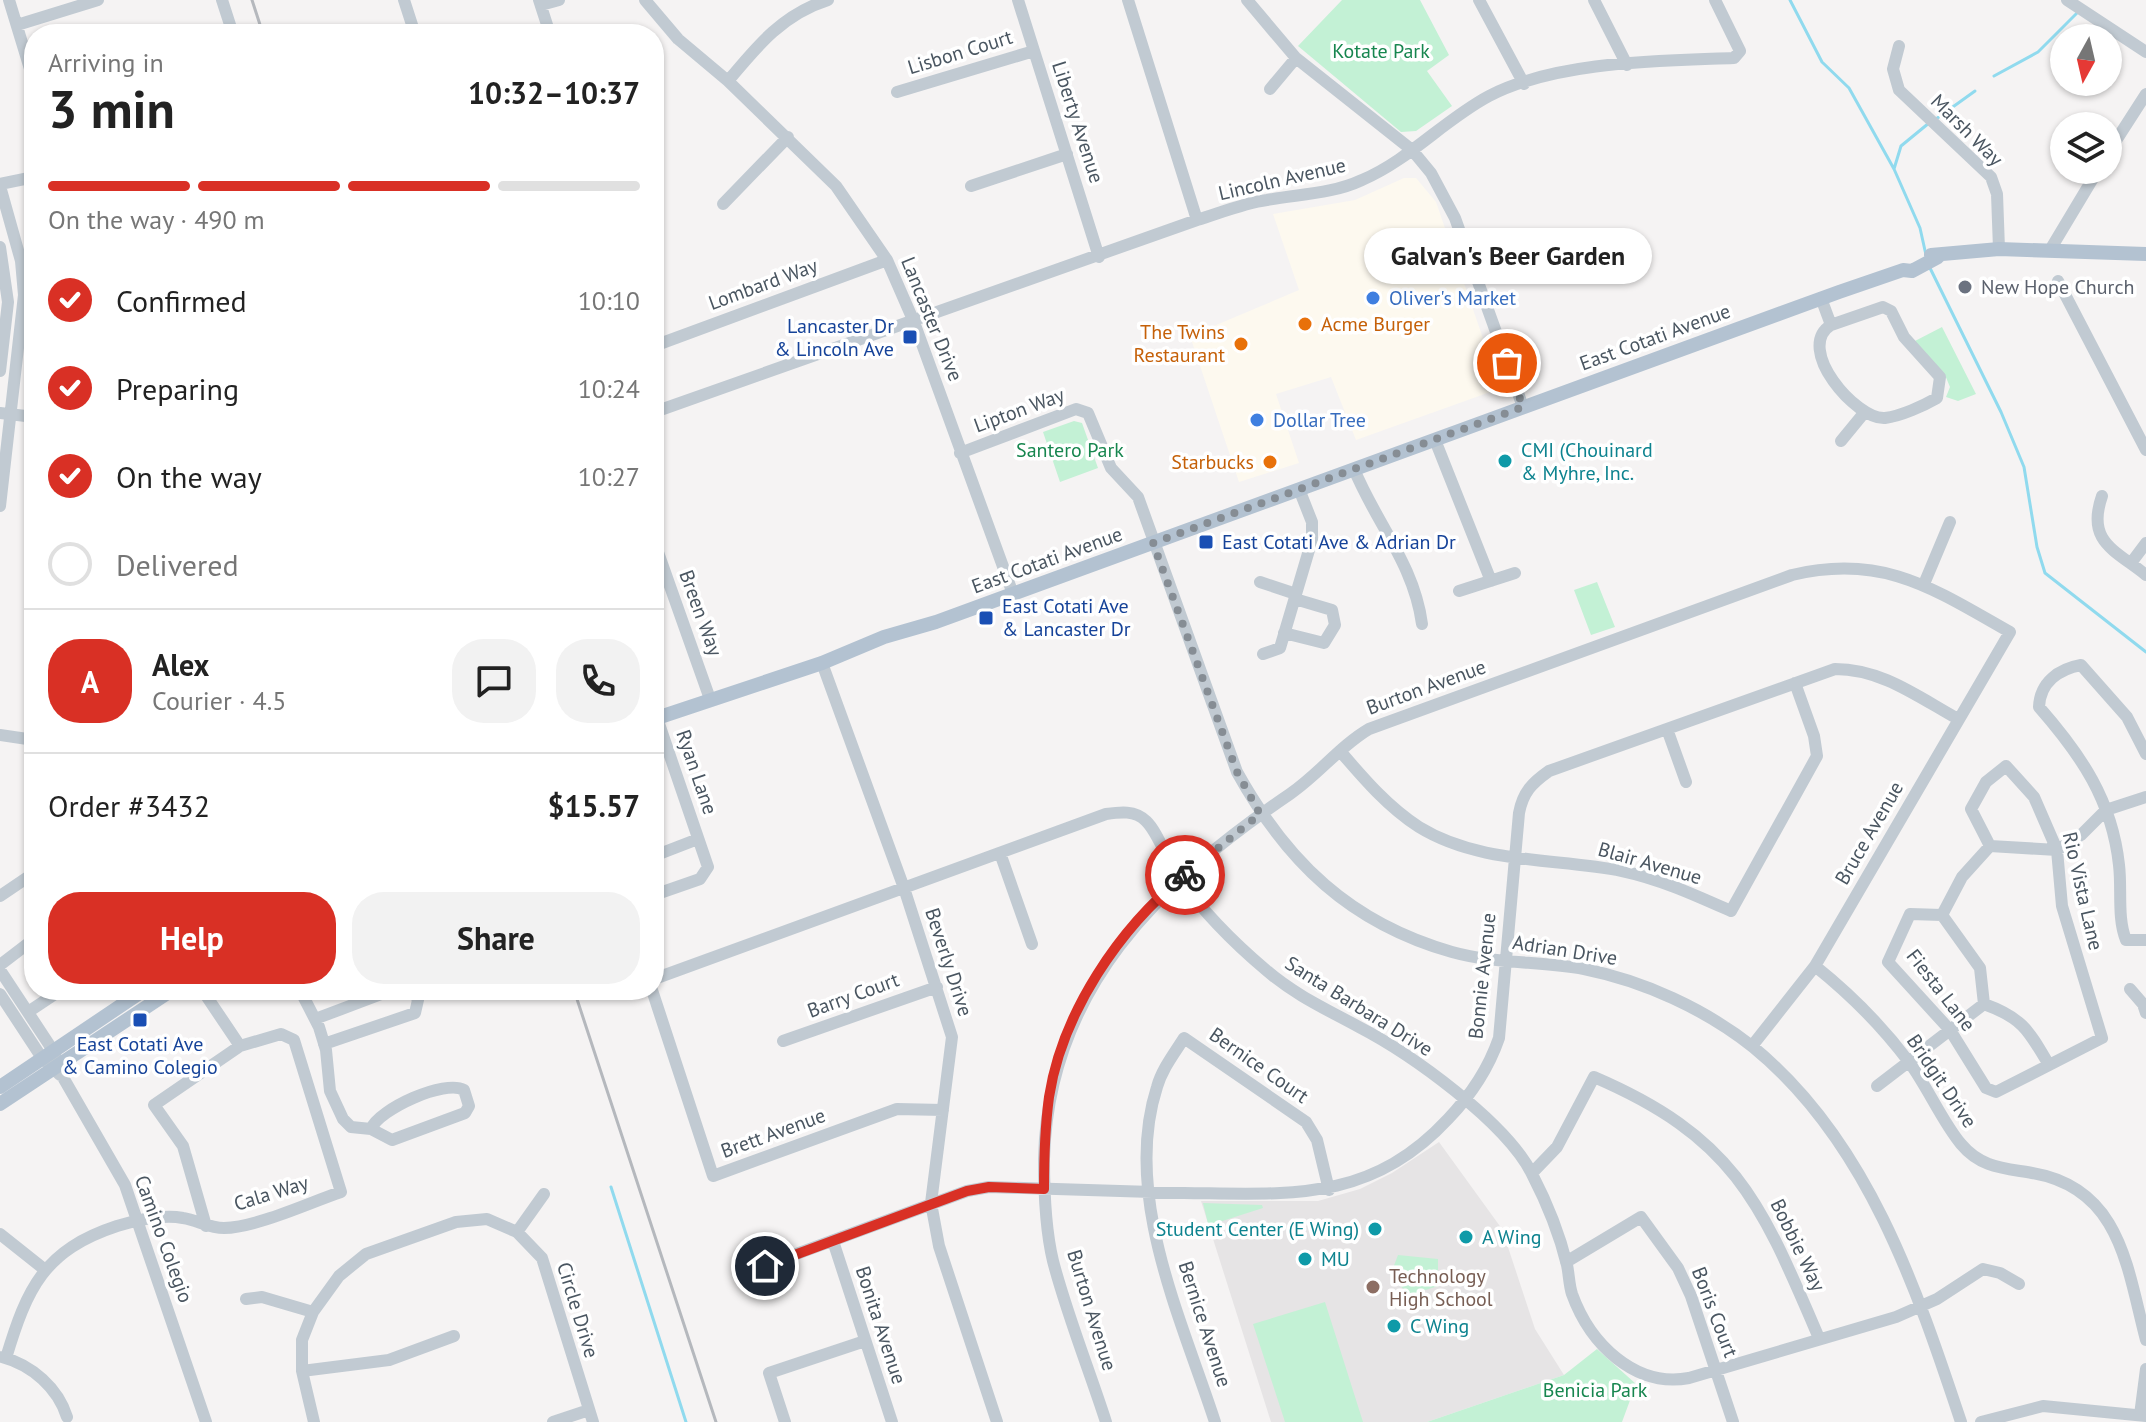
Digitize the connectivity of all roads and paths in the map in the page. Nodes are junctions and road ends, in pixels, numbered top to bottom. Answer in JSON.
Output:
{"nodes":[{"id":1,"x":9,"y":0,"type":"edge"},
{"id":2,"x":98,"y":0,"type":"edge"},
{"id":3,"x":222,"y":0,"type":"edge"},
{"id":4,"x":404,"y":0,"type":"edge"},
{"id":5,"x":559,"y":0,"type":"edge"},
{"id":6,"x":645,"y":0,"type":"edge"},
{"id":7,"x":828,"y":0,"type":"edge"},
{"id":8,"x":1018,"y":0,"type":"edge"},
{"id":9,"x":1128,"y":0,"type":"edge"},
{"id":10,"x":1247,"y":0,"type":"edge"},
{"id":11,"x":1479,"y":0,"type":"edge"},
{"id":12,"x":1594,"y":0,"type":"edge"},
{"id":13,"x":1715,"y":0,"type":"edge"},
{"id":14,"x":540,"y":3,"type":"edge"},
{"id":15,"x":2075,"y":6,"type":"edge"},
{"id":16,"x":230,"y":24,"type":"edge"},
{"id":17,"x":412,"y":24,"type":"edge"},
{"id":18,"x":547,"y":24,"type":"edge"},
{"id":19,"x":17,"y":25,"type":"junction"},
{"id":20,"x":1899,"y":46,"type":"dead end"},
{"id":21,"x":24,"y":48,"type":"edge"},
{"id":22,"x":1034,"y":51,"type":"junction"},
{"id":23,"x":2146,"y":52,"type":"edge"},
{"id":24,"x":1296,"y":58,"type":"junction"},
{"id":25,"x":1627,"y":65,"type":"junction"},
{"id":26,"x":728,"y":81,"type":"junction"},
{"id":27,"x":1524,"y":84,"type":"junction"},
{"id":28,"x":1270,"y":89,"type":"dead end"},
{"id":29,"x":897,"y":92,"type":"dead end"},
{"id":30,"x":2146,"y":94,"type":"edge"},
{"id":31,"x":2122,"y":131,"type":"edge"},
{"id":32,"x":788,"y":137,"type":"junction"},
{"id":33,"x":1412,"y":150,"type":"junction"},
{"id":34,"x":1067,"y":154,"type":"junction"},
{"id":35,"x":24,"y":179,"type":"edge"},
{"id":36,"x":2090,"y":184,"type":"edge"},
{"id":37,"x":0,"y":185,"type":"edge"},
{"id":38,"x":971,"y":186,"type":"dead end"},
{"id":39,"x":723,"y":204,"type":"dead end"},
{"id":40,"x":1197,"y":220,"type":"junction"},
{"id":41,"x":0,"y":247,"type":"edge"},
{"id":42,"x":1999,"y":249,"type":"junction"},
{"id":43,"x":2050,"y":250,"type":"junction"},
{"id":44,"x":2146,"y":254,"type":"edge"},
{"id":45,"x":1099,"y":257,"type":"junction"},
{"id":46,"x":887,"y":260,"type":"junction"},
{"id":47,"x":2058,"y":281,"type":"dead end"},
{"id":48,"x":1821,"y":298,"type":"junction"},
{"id":49,"x":914,"y":322,"type":"junction"},
{"id":50,"x":1831,"y":325,"type":"junction"},
{"id":51,"x":664,"y":342,"type":"edge"},
{"id":52,"x":0,"y":371,"type":"edge"},
{"id":53,"x":1523,"y":407,"type":"junction"},
{"id":54,"x":664,"y":409,"type":"edge"},
{"id":55,"x":1864,"y":413,"type":"junction"},
{"id":56,"x":6,"y":414,"type":"edge"},
{"id":57,"x":1435,"y":440,"type":"junction"},
{"id":58,"x":1841,"y":441,"type":"dead end"},
{"id":59,"x":2146,"y":450,"type":"edge"},
{"id":60,"x":960,"y":453,"type":"junction"},
{"id":61,"x":1354,"y":469,"type":"junction"},
{"id":62,"x":1299,"y":489,"type":"junction"},
{"id":63,"x":2102,"y":496,"type":"dead end"},
{"id":64,"x":0,"y":506,"type":"edge"},
{"id":65,"x":1950,"y":522,"type":"dead end"},
{"id":66,"x":1153,"y":543,"type":"junction"},
{"id":67,"x":2146,"y":543,"type":"edge"},
{"id":68,"x":2131,"y":563,"type":"junction"},
{"id":69,"x":664,"y":569,"type":"edge"},
{"id":70,"x":1515,"y":573,"type":"dead end"},
{"id":71,"x":2146,"y":575,"type":"edge"},
{"id":72,"x":1491,"y":581,"type":"junction"},
{"id":73,"x":1260,"y":582,"type":"dead end"},
{"id":74,"x":1924,"y":584,"type":"junction"},
{"id":75,"x":1459,"y":591,"type":"dead end"},
{"id":76,"x":1013,"y":594,"type":"junction"},
{"id":77,"x":1295,"y":597,"type":"junction"},
{"id":78,"x":1422,"y":624,"type":"dead end"},
{"id":79,"x":2010,"y":632,"type":"joint"},
{"id":80,"x":1284,"y":633,"type":"junction"},
{"id":81,"x":1263,"y":654,"type":"dead end"},
{"id":82,"x":822,"y":663,"type":"junction"},
{"id":83,"x":1795,"y":683,"type":"junction"},
{"id":84,"x":710,"y":699,"type":"junction"},
{"id":85,"x":664,"y":715,"type":"edge"},
{"id":86,"x":1958,"y":719,"type":"junction"},
{"id":87,"x":1667,"y":729,"type":"junction"},
{"id":88,"x":0,"y":735,"type":"edge"},
{"id":89,"x":24,"y":740,"type":"edge"},
{"id":90,"x":664,"y":741,"type":"edge"},
{"id":91,"x":1340,"y":751,"type":"junction"},
{"id":92,"x":2146,"y":754,"type":"edge"},
{"id":93,"x":1686,"y":782,"type":"dead end"},
{"id":94,"x":2146,"y":797,"type":"edge"},
{"id":95,"x":2106,"y":810,"type":"junction"},
{"id":96,"x":1260,"y":814,"type":"junction"},
{"id":97,"x":698,"y":839,"type":"junction"},
{"id":98,"x":1990,"y":846,"type":"junction"},
{"id":99,"x":2057,"y":850,"type":"junction"},
{"id":100,"x":664,"y":852,"type":"edge"},
{"id":101,"x":1000,"y":853,"type":"junction"},
{"id":102,"x":1514,"y":857,"type":"junction"},
{"id":103,"x":1179,"y":879,"type":"junction"},
{"id":104,"x":24,"y":880,"type":"edge"},
{"id":105,"x":904,"y":888,"type":"junction"},
{"id":106,"x":664,"y":892,"type":"edge"},
{"id":107,"x":0,"y":896,"type":"edge"},
{"id":108,"x":1942,"y":915,"type":"junction"},
{"id":109,"x":2146,"y":940,"type":"edge"},
{"id":110,"x":1032,"y":944,"type":"dead end"},
{"id":111,"x":24,"y":948,"type":"edge"},
{"id":112,"x":1506,"y":960,"type":"junction"},
{"id":113,"x":1815,"y":966,"type":"junction"},
{"id":114,"x":0,"y":968,"type":"edge"},
{"id":115,"x":664,"y":975,"type":"edge"},
{"id":116,"x":937,"y":987,"type":"junction"},
{"id":117,"x":2130,"y":989,"type":"dead end"},
{"id":118,"x":0,"y":994,"type":"edge"},
{"id":119,"x":46,"y":1000,"type":"edge"},
{"id":120,"x":131,"y":1000,"type":"edge"},
{"id":121,"x":155,"y":1000,"type":"edge"},
{"id":122,"x":209,"y":1000,"type":"edge"},
{"id":123,"x":305,"y":1000,"type":"edge"},
{"id":124,"x":365,"y":1000,"type":"edge"},
{"id":125,"x":418,"y":1000,"type":"edge"},
{"id":126,"x":655,"y":1000,"type":"edge"},
{"id":127,"x":1984,"y":1004,"type":"junction"},
{"id":128,"x":28,"y":1012,"type":"junction"},
{"id":129,"x":2146,"y":1013,"type":"edge"},
{"id":130,"x":315,"y":1019,"type":"junction"},
{"id":131,"x":1950,"y":1030,"type":"junction"},
{"id":132,"x":2102,"y":1038,"type":"joint"},
{"id":133,"x":783,"y":1041,"type":"dead end"},
{"id":134,"x":324,"y":1044,"type":"junction"},
{"id":135,"x":240,"y":1046,"type":"junction"},
{"id":136,"x":1752,"y":1046,"type":"junction"},
{"id":137,"x":52,"y":1060,"type":"junction"},
{"id":138,"x":1909,"y":1062,"type":"junction"},
{"id":139,"x":2049,"y":1065,"type":"junction"},
{"id":140,"x":1877,"y":1086,"type":"dead end"},
{"id":141,"x":0,"y":1087,"type":"edge"},
{"id":142,"x":1464,"y":1101,"type":"junction"},
{"id":143,"x":0,"y":1104,"type":"edge"},
{"id":144,"x":943,"y":1110,"type":"junction"},
{"id":145,"x":371,"y":1129,"type":"junction"},
{"id":146,"x":1532,"y":1173,"type":"junction"},
{"id":147,"x":1044,"y":1189,"type":"junction"},
{"id":148,"x":1329,"y":1190,"type":"junction"},
{"id":149,"x":1148,"y":1192,"type":"junction"},
{"id":150,"x":544,"y":1194,"type":"dead end"},
{"id":151,"x":931,"y":1203,"type":"junction"},
{"id":152,"x":137,"y":1219,"type":"junction"},
{"id":153,"x":206,"y":1226,"type":"junction"},
{"id":154,"x":517,"y":1232,"type":"junction"},
{"id":155,"x":0,"y":1234,"type":"edge"},
{"id":156,"x":833,"y":1241,"type":"junction"},
{"id":157,"x":1566,"y":1262,"type":"junction"},
{"id":158,"x":44,"y":1269,"type":"junction"},
{"id":159,"x":742,"y":1274,"type":"dead end"},
{"id":160,"x":2019,"y":1284,"type":"dead end"},
{"id":161,"x":246,"y":1299,"type":"dead end"},
{"id":162,"x":1920,"y":1307,"type":"junction"},
{"id":163,"x":313,"y":1312,"type":"junction"},
{"id":164,"x":454,"y":1336,"type":"dead end"},
{"id":165,"x":1819,"y":1338,"type":"junction"},
{"id":166,"x":2146,"y":1340,"type":"edge"},
{"id":167,"x":865,"y":1341,"type":"junction"},
{"id":168,"x":3,"y":1358,"type":"edge"},
{"id":169,"x":1717,"y":1369,"type":"junction"},
{"id":170,"x":2146,"y":1369,"type":"edge"},
{"id":171,"x":302,"y":1371,"type":"junction"},
{"id":172,"x":591,"y":1416,"type":"edge"},
{"id":173,"x":2143,"y":1416,"type":"edge"},
{"id":174,"x":67,"y":1417,"type":"dead end"},
{"id":175,"x":206,"y":1422,"type":"edge"},
{"id":176,"x":314,"y":1422,"type":"edge"},
{"id":177,"x":553,"y":1422,"type":"edge"},
{"id":178,"x":785,"y":1422,"type":"edge"},
{"id":179,"x":892,"y":1422,"type":"edge"},
{"id":180,"x":997,"y":1422,"type":"edge"},
{"id":181,"x":1106,"y":1422,"type":"edge"},
{"id":182,"x":1215,"y":1422,"type":"edge"},
{"id":183,"x":1733,"y":1422,"type":"edge"},
{"id":184,"x":1961,"y":1422,"type":"edge"},
{"id":185,"x":1981,"y":1422,"type":"edge"}],
"edges":[{"from":1,"to":19,"type":"street"},
{"from":2,"to":19,"type":"street"},
{"from":3,"to":16,"type":"street"},
{"from":4,"to":17,"type":"street"},
{"from":5,"to":14,"type":"street"},
{"from":6,"to":26,"type":"street","name":"Lancaster Drive"},
{"from":7,"to":26,"type":"street"},
{"from":8,"to":22,"type":"street","name":"Liberty Avenue"},
{"from":9,"to":40,"type":"street"},
{"from":10,"to":24,"type":"street"},
{"from":11,"to":27,"type":"street"},
{"from":12,"to":25,"type":"street"},
{"from":13,"to":25,"type":"street","name":"Lincoln Avenue"},
{"from":14,"to":18,"type":"street"},
{"from":15,"to":23,"type":"street"},
{"from":19,"to":21,"type":"street"},
{"from":20,"to":42,"type":"street","name":"Marsh Way"},
{"from":22,"to":29,"type":"street","name":"Lisbon Court"},
{"from":22,"to":34,"type":"street","name":"Liberty Avenue"},
{"from":24,"to":28,"type":"street"},
{"from":24,"to":33,"type":"street"},
{"from":25,"to":27,"type":"street","name":"Lincoln Avenue"},
{"from":26,"to":32,"type":"street","name":"Lancaster Drive"},
{"from":27,"to":33,"type":"street","name":"Lincoln Avenue"},
{"from":30,"to":31,"type":"street"},
{"from":32,"to":39,"type":"street"},
{"from":32,"to":46,"type":"street","name":"Lancaster Drive"},
{"from":33,"to":40,"type":"street","name":"Lincoln Avenue"},
{"from":33,"to":53,"type":"street"},
{"from":34,"to":38,"type":"street"},
{"from":34,"to":45,"type":"street","name":"Liberty Avenue"},
{"from":35,"to":37,"type":"street"},
{"from":36,"to":43,"type":"street"},
{"from":37,"to":56,"type":"street"},
{"from":40,"to":45,"type":"street","name":"Lincoln Avenue"},
{"from":41,"to":52,"type":"street"},
{"from":42,"to":43,"type":"main road","name":"East Cotati Avenue"},
{"from":42,"to":48,"type":"main road","name":"East Cotati Avenue"},
{"from":43,"to":44,"type":"main road","name":"East Cotati Avenue"},
{"from":45,"to":49,"type":"street","name":"Lincoln Avenue"},
{"from":46,"to":49,"type":"street","name":"Lancaster Drive"},
{"from":46,"to":51,"type":"street","name":"Lombard Way"},
{"from":47,"to":59,"type":"street"},
{"from":48,"to":50,"type":"street"},
{"from":48,"to":53,"type":"main road","name":"East Cotati Avenue"},
{"from":49,"to":54,"type":"street","name":"Lincoln Avenue"},
{"from":49,"to":60,"type":"street","name":"Lancaster Drive"},
{"from":50,"to":55,"type":"street"},
{"from":50,"to":55,"type":"street"},
{"from":53,"to":57,"type":"main road","name":"East Cotati Avenue"},
{"from":55,"to":58,"type":"street"},
{"from":56,"to":64,"type":"street"},
{"from":57,"to":61,"type":"main road","name":"East Cotati Avenue"},
{"from":57,"to":72,"type":"street"},
{"from":60,"to":66,"type":"street","name":"Lipton Way"},
{"from":60,"to":76,"type":"street","name":"Lancaster Drive"},
{"from":61,"to":62,"type":"main road","name":"East Cotati Avenue"},
{"from":61,"to":78,"type":"street"},
{"from":62,"to":66,"type":"main road","name":"East Cotati Avenue"},
{"from":62,"to":77,"type":"street"},
{"from":63,"to":68,"type":"street"},
{"from":65,"to":74,"type":"street"},
{"from":66,"to":76,"type":"main road","name":"East Cotati Avenue"},
{"from":66,"to":96,"type":"street","name":"Adrian Drive"},
{"from":67,"to":68,"type":"street"},
{"from":68,"to":71,"type":"street"},
{"from":69,"to":84,"type":"street","name":"Breen Way"},
{"from":70,"to":72,"type":"street"},
{"from":72,"to":75,"type":"street"},
{"from":73,"to":77,"type":"street"},
{"from":74,"to":79,"type":"street","name":"Burton Avenue"},
{"from":74,"to":91,"type":"street","name":"Burton Avenue"},
{"from":76,"to":82,"type":"main road","name":"East Cotati Avenue"},
{"from":77,"to":80,"type":"street"},
{"from":77,"to":80,"type":"street"},
{"from":79,"to":86,"type":"street","name":"Bruce Avenue"},
{"from":80,"to":81,"type":"street"},
{"from":82,"to":84,"type":"main road","name":"East Cotati Avenue"},
{"from":82,"to":105,"type":"street","name":"Beverly Drive"},
{"from":83,"to":86,"type":"street","name":"Bonnie Avenue"},
{"from":83,"to":87,"type":"street","name":"Bonnie Avenue"},
{"from":83,"to":102,"type":"street","name":"Blair Avenue"},
{"from":84,"to":85,"type":"main road","name":"East Cotati Avenue"},
{"from":86,"to":113,"type":"street","name":"Bruce Avenue"},
{"from":87,"to":93,"type":"street"},
{"from":87,"to":102,"type":"street","name":"Bonnie Avenue"},
{"from":88,"to":89,"type":"street"},
{"from":90,"to":97,"type":"street","name":"Ryan Lane"},
{"from":91,"to":96,"type":"street","name":"Burton Avenue"},
{"from":91,"to":102,"type":"street","name":"Blair Avenue"},
{"from":92,"to":95,"type":"street"},
{"from":94,"to":95,"type":"street"},
{"from":95,"to":99,"type":"street"},
{"from":95,"to":109,"type":"street"},
{"from":96,"to":103,"type":"street","name":"Burton Avenue"},
{"from":96,"to":112,"type":"street","name":"Adrian Drive"},
{"from":97,"to":100,"type":"street","name":"Ryan Lane"},
{"from":97,"to":106,"type":"street","name":"Ryan Lane"},
{"from":98,"to":99,"type":"street"},
{"from":98,"to":99,"type":"street","name":"Rio Vista Lane"},
{"from":98,"to":108,"type":"street"},
{"from":99,"to":132,"type":"street","name":"Rio Vista Lane"},
{"from":101,"to":103,"type":"street","name":"Santa Barbara Drive"},
{"from":101,"to":105,"type":"street","name":"Santa Barbara Drive"},
{"from":101,"to":110,"type":"street"},
{"from":102,"to":112,"type":"street","name":"Bonnie Avenue"},
{"from":103,"to":142,"type":"street","name":"Santa Barbara Drive"},
{"from":103,"to":147,"type":"street","name":"Burton Avenue"},
{"from":104,"to":107,"type":"street"},
{"from":105,"to":115,"type":"street","name":"Santa Barbara Drive"},
{"from":105,"to":116,"type":"street","name":"Beverly Drive"},
{"from":108,"to":127,"type":"street"},
{"from":108,"to":131,"type":"street","name":"Fiesta Lane"},
{"from":111,"to":114,"type":"street"},
{"from":112,"to":136,"type":"street","name":"Adrian Drive"},
{"from":112,"to":142,"type":"street","name":"Bonnie Avenue"},
{"from":113,"to":136,"type":"street","name":"Bruce Avenue"},
{"from":113,"to":138,"type":"street","name":"Bridgit Drive"},
{"from":114,"to":128,"type":"street","name":"Camino Colegio"},
{"from":116,"to":133,"type":"street","name":"Barry Court"},
{"from":116,"to":144,"type":"street","name":"Beverly Drive"},
{"from":117,"to":129,"type":"street"},
{"from":118,"to":137,"type":"street","name":"Camino Colegio"},
{"from":119,"to":128,"type":"street"},
{"from":120,"to":137,"type":"main road"},
{"from":121,"to":137,"type":"main road"},
{"from":122,"to":135,"type":"street"},
{"from":123,"to":130,"type":"street"},
{"from":124,"to":130,"type":"street"},
{"from":125,"to":134,"type":"street"},
{"from":126,"to":144,"type":"street","name":"Brett Avenue"},
{"from":127,"to":131,"type":"street"},
{"from":127,"to":139,"type":"street"},
{"from":128,"to":137,"type":"street","name":"Camino Colegio"},
{"from":130,"to":134,"type":"street"},
{"from":131,"to":138,"type":"street"},
{"from":131,"to":139,"type":"street","name":"Fiesta Lane"},
{"from":132,"to":139,"type":"street","name":"Fiesta Lane"},
{"from":134,"to":145,"type":"street"},
{"from":135,"to":153,"type":"street"},
{"from":135,"to":153,"type":"street","name":"Cala Way"},
{"from":136,"to":162,"type":"street","name":"Adrian Drive"},
{"from":137,"to":141,"type":"main road"},
{"from":137,"to":143,"type":"main road"},
{"from":137,"to":152,"type":"street","name":"Camino Colegio"},
{"from":138,"to":140,"type":"street"},
{"from":138,"to":166,"type":"street","name":"Bridgit Drive"},
{"from":142,"to":146,"type":"street","name":"Santa Barbara Drive"},
{"from":142,"to":148,"type":"street","name":"Bonnie Avenue"},
{"from":144,"to":151,"type":"street","name":"Beverly Drive"},
{"from":145,"to":145,"type":"street"},
{"from":146,"to":157,"type":"street","name":"Santa Barbara Drive"},
{"from":146,"to":165,"type":"street","name":"Bobbie Way"},
{"from":147,"to":149,"type":"street","name":"Bonnie Avenue"},
{"from":147,"to":151,"type":"street","name":"Bonnie Avenue"},
{"from":147,"to":181,"type":"street","name":"Burton Avenue"},
{"from":148,"to":149,"type":"street","name":"Bonnie Avenue"},
{"from":148,"to":149,"type":"street","name":"Bernice Court"},
{"from":149,"to":182,"type":"street","name":"Bernice Avenue"},
{"from":150,"to":154,"type":"street"},
{"from":151,"to":156,"type":"street","name":"Bonnie Avenue"},
{"from":151,"to":180,"type":"street","name":"Beverly Drive"},
{"from":152,"to":153,"type":"street","name":"Cala Way"},
{"from":152,"to":158,"type":"street","name":"Cala Way"},
{"from":152,"to":175,"type":"street","name":"Camino Colegio"},
{"from":154,"to":163,"type":"street"},
{"from":154,"to":172,"type":"street","name":"Circle Drive"},
{"from":155,"to":158,"type":"street"},
{"from":156,"to":159,"type":"street","name":"Bonnie Avenue"},
{"from":156,"to":167,"type":"street","name":"Bonita Avenue"},
{"from":157,"to":169,"type":"street","name":"Santa Barbara Drive"},
{"from":157,"to":169,"type":"street","name":"Boris Court"},
{"from":158,"to":168,"type":"street","name":"Cala Way"},
{"from":160,"to":162,"type":"street","name":"Santa Barbara Drive"},
{"from":161,"to":163,"type":"street"},
{"from":162,"to":165,"type":"street","name":"Santa Barbara Drive"},
{"from":162,"to":184,"type":"street","name":"Adrian Drive"},
{"from":163,"to":171,"type":"street"},
{"from":164,"to":171,"type":"street"},
{"from":165,"to":169,"type":"street","name":"Santa Barbara Drive"},
{"from":167,"to":178,"type":"street"},
{"from":167,"to":179,"type":"street","name":"Bonita Avenue"},
{"from":168,"to":174,"type":"street"},
{"from":169,"to":183,"type":"street","name":"Boris Court"},
{"from":170,"to":173,"type":"street"},
{"from":171,"to":176,"type":"street"},
{"from":172,"to":177,"type":"street"},
{"from":173,"to":185,"type":"street"}]}
